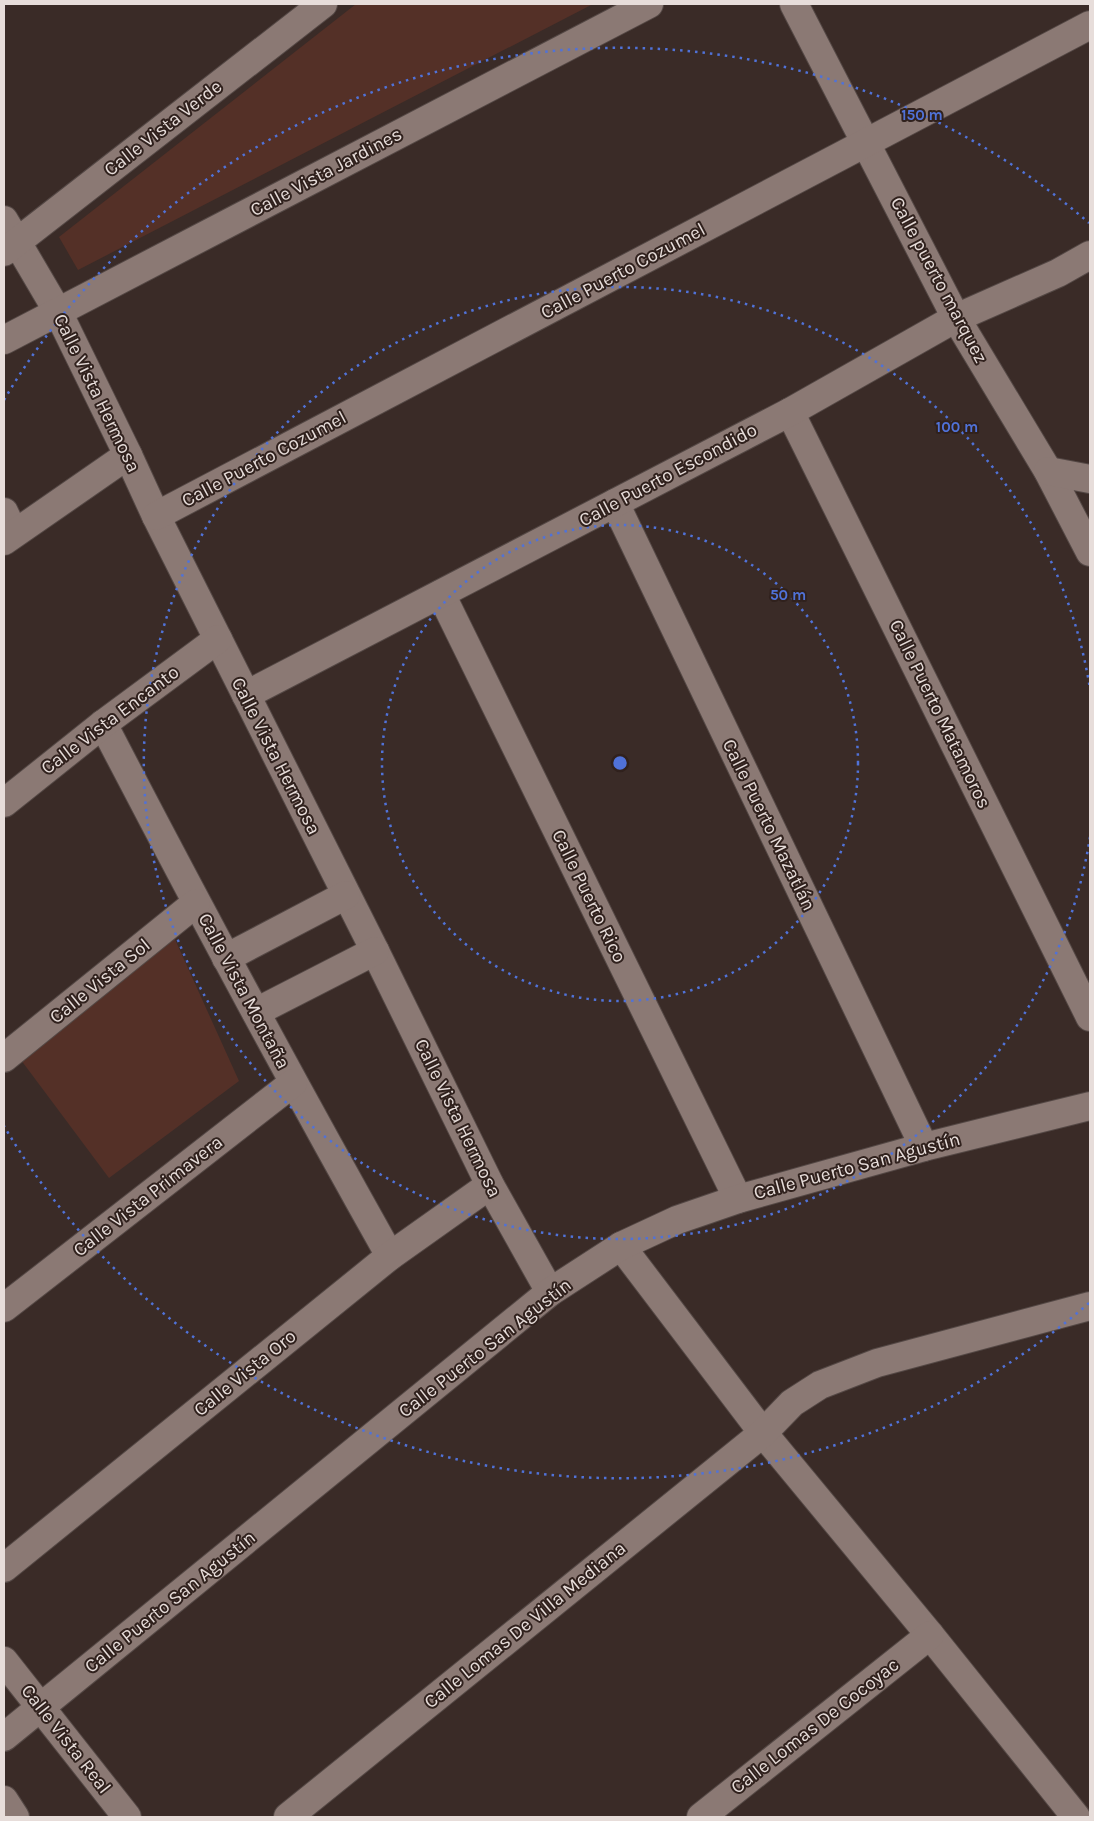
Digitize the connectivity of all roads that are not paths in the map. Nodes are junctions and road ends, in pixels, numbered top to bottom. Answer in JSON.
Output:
{"nodes":[{"id":1,"x":323,"y":4,"type":"edge"},
{"id":2,"x":649,"y":4,"type":"edge"},
{"id":3,"x":794,"y":4,"type":"edge"},
{"id":4,"x":1090,"y":25,"type":"edge"},
{"id":5,"x":867,"y":143,"type":"junction"},
{"id":6,"x":8,"y":238,"type":"edge"},
{"id":7,"x":1090,"y":255,"type":"edge"},
{"id":8,"x":1058,"y":273,"type":"junction"},
{"id":9,"x":1090,"y":279,"type":"edge"},
{"id":10,"x":58,"y":312,"type":"junction"},
{"id":11,"x":956,"y":318,"type":"junction"},
{"id":12,"x":4,"y":340,"type":"edge"},
{"id":13,"x":790,"y":412,"type":"junction"},
{"id":14,"x":128,"y":455,"type":"junction"},
{"id":15,"x":1048,"y":471,"type":"junction"},
{"id":16,"x":1090,"y":479,"type":"edge"},
{"id":17,"x":615,"y":503,"type":"junction"},
{"id":18,"x":156,"y":516,"type":"junction"},
{"id":19,"x":7,"y":528,"type":"edge"},
{"id":20,"x":1090,"y":552,"type":"edge"},
{"id":21,"x":441,"y":594,"type":"junction"},
{"id":22,"x":218,"y":639,"type":"junction"},
{"id":23,"x":246,"y":695,"type":"junction"},
{"id":24,"x":103,"y":724,"type":"junction"},
{"id":25,"x":4,"y":803,"type":"edge"},
{"id":26,"x":346,"y":895,"type":"junction"},
{"id":27,"x":196,"y":904,"type":"junction"},
{"id":28,"x":375,"y":951,"type":"junction"},
{"id":29,"x":226,"y":958,"type":"junction"},
{"id":30,"x":256,"y":1012,"type":"junction"},
{"id":31,"x":1090,"y":1017,"type":"edge"},
{"id":32,"x":4,"y":1058,"type":"edge"},
{"id":33,"x":293,"y":1083,"type":"junction"},
{"id":34,"x":1090,"y":1106,"type":"edge"},
{"id":35,"x":924,"y":1147,"type":"junction"},
{"id":36,"x":490,"y":1185,"type":"junction"},
{"id":37,"x":738,"y":1199,"type":"junction"},
{"id":38,"x":622,"y":1246,"type":"junction"},
{"id":39,"x":390,"y":1256,"type":"junction"},
{"id":40,"x":550,"y":1292,"type":"junction"},
{"id":41,"x":1090,"y":1306,"type":"edge"},
{"id":42,"x":4,"y":1308,"type":"edge"},
{"id":43,"x":763,"y":1433,"type":"junction"},
{"id":44,"x":4,"y":1568,"type":"edge"},
{"id":45,"x":930,"y":1635,"type":"junction"},
{"id":46,"x":4,"y":1661,"type":"edge"},
{"id":47,"x":41,"y":1707,"type":"junction"},
{"id":48,"x":4,"y":1737,"type":"edge"},
{"id":49,"x":4,"y":1800,"type":"edge"},
{"id":50,"x":15,"y":1817,"type":"edge"},
{"id":51,"x":127,"y":1817,"type":"edge"},
{"id":52,"x":288,"y":1817,"type":"edge"},
{"id":53,"x":701,"y":1817,"type":"edge"},
{"id":54,"x":1076,"y":1817,"type":"edge"}],
"edges":[{"from":1,"to":6,"type":"street","name":"Calle Vista Verde"},
{"from":2,"to":10,"type":"street","name":"Calle Vista Jardines"},
{"from":3,"to":5,"type":"street","name":"Calle puerto marquez"},
{"from":4,"to":5,"type":"street","name":"Calle Puerto Cozumel"},
{"from":5,"to":11,"type":"street","name":"Calle puerto marquez"},
{"from":5,"to":18,"type":"street","name":"Calle Puerto Cozumel"},
{"from":6,"to":10,"type":"street","name":"Calle Vista Hermosa"},
{"from":7,"to":8,"type":"street","name":"Calle Puerto Escondido"},
{"from":8,"to":9,"type":"street"},
{"from":8,"to":11,"type":"street","name":"Calle Puerto Escondido"},
{"from":10,"to":12,"type":"street","name":"Calle Vista Jardines"},
{"from":10,"to":14,"type":"street","name":"Calle Vista Hermosa"},
{"from":11,"to":13,"type":"street","name":"Calle Puerto Escondido"},
{"from":11,"to":15,"type":"street","name":"Calle puerto marquez"},
{"from":13,"to":17,"type":"street","name":"Calle Puerto Escondido"},
{"from":13,"to":31,"type":"street","name":"Calle Puerto Matamoros"},
{"from":14,"to":18,"type":"street","name":"Calle Vista Hermosa"},
{"from":14,"to":19,"type":"street"},
{"from":15,"to":16,"type":"street"},
{"from":15,"to":20,"type":"street","name":"Calle puerto marquez"},
{"from":17,"to":21,"type":"street","name":"Calle Puerto Escondido"},
{"from":17,"to":35,"type":"street","name":"Calle Puerto Mazatlán"},
{"from":18,"to":22,"type":"street","name":"Calle Vista Hermosa"},
{"from":21,"to":23,"type":"street","name":"Calle Puerto Escondido"},
{"from":21,"to":37,"type":"street","name":"Calle Puerto Rico"},
{"from":22,"to":23,"type":"street","name":"Calle Vista Hermosa"},
{"from":22,"to":24,"type":"street","name":"Calle Vista Encanto"},
{"from":23,"to":26,"type":"street","name":"Calle Vista Hermosa"},
{"from":24,"to":25,"type":"street","name":"Calle Vista Encanto"},
{"from":24,"to":27,"type":"street","name":"Calle Vista Montaña"},
{"from":26,"to":28,"type":"street","name":"Calle Vista Hermosa"},
{"from":26,"to":29,"type":"street"},
{"from":27,"to":29,"type":"street","name":"Calle Vista Montaña"},
{"from":27,"to":32,"type":"street","name":"Calle Vista Sol"},
{"from":28,"to":30,"type":"street"},
{"from":28,"to":36,"type":"street","name":"Calle Vista Hermosa"},
{"from":29,"to":30,"type":"street","name":"Calle Vista Montaña"},
{"from":30,"to":33,"type":"street","name":"Calle Vista Montaña"},
{"from":33,"to":39,"type":"street","name":"Calle Vista Montaña"},
{"from":33,"to":42,"type":"street","name":"Calle Vista Primavera"},
{"from":34,"to":35,"type":"street","name":"Calle Puerto San Agustín"},
{"from":35,"to":37,"type":"street","name":"Calle Puerto San Agustín"},
{"from":36,"to":39,"type":"street","name":"Calle Vista Oro"},
{"from":36,"to":40,"type":"street","name":"Calle Vista Hermosa"},
{"from":37,"to":38,"type":"street","name":"Calle Puerto San Agustín"},
{"from":38,"to":40,"type":"street","name":"Calle Puerto San Agustín"},
{"from":38,"to":43,"type":"street"},
{"from":39,"to":44,"type":"street","name":"Calle Vista Oro"},
{"from":40,"to":47,"type":"street","name":"Calle Puerto San Agustín"},
{"from":41,"to":43,"type":"street","name":"Calle Lomas De Villa Mediana"},
{"from":43,"to":45,"type":"street"},
{"from":43,"to":52,"type":"street","name":"Calle Lomas De Villa Mediana"},
{"from":45,"to":53,"type":"street","name":"Calle Lomas De Cocoyac"},
{"from":45,"to":54,"type":"street"},
{"from":46,"to":47,"type":"street","name":"Calle Vista Real"},
{"from":47,"to":48,"type":"street","name":"Calle Puerto San Agustín"},
{"from":47,"to":51,"type":"street","name":"Calle Vista Real"},
{"from":49,"to":50,"type":"street"}]}
